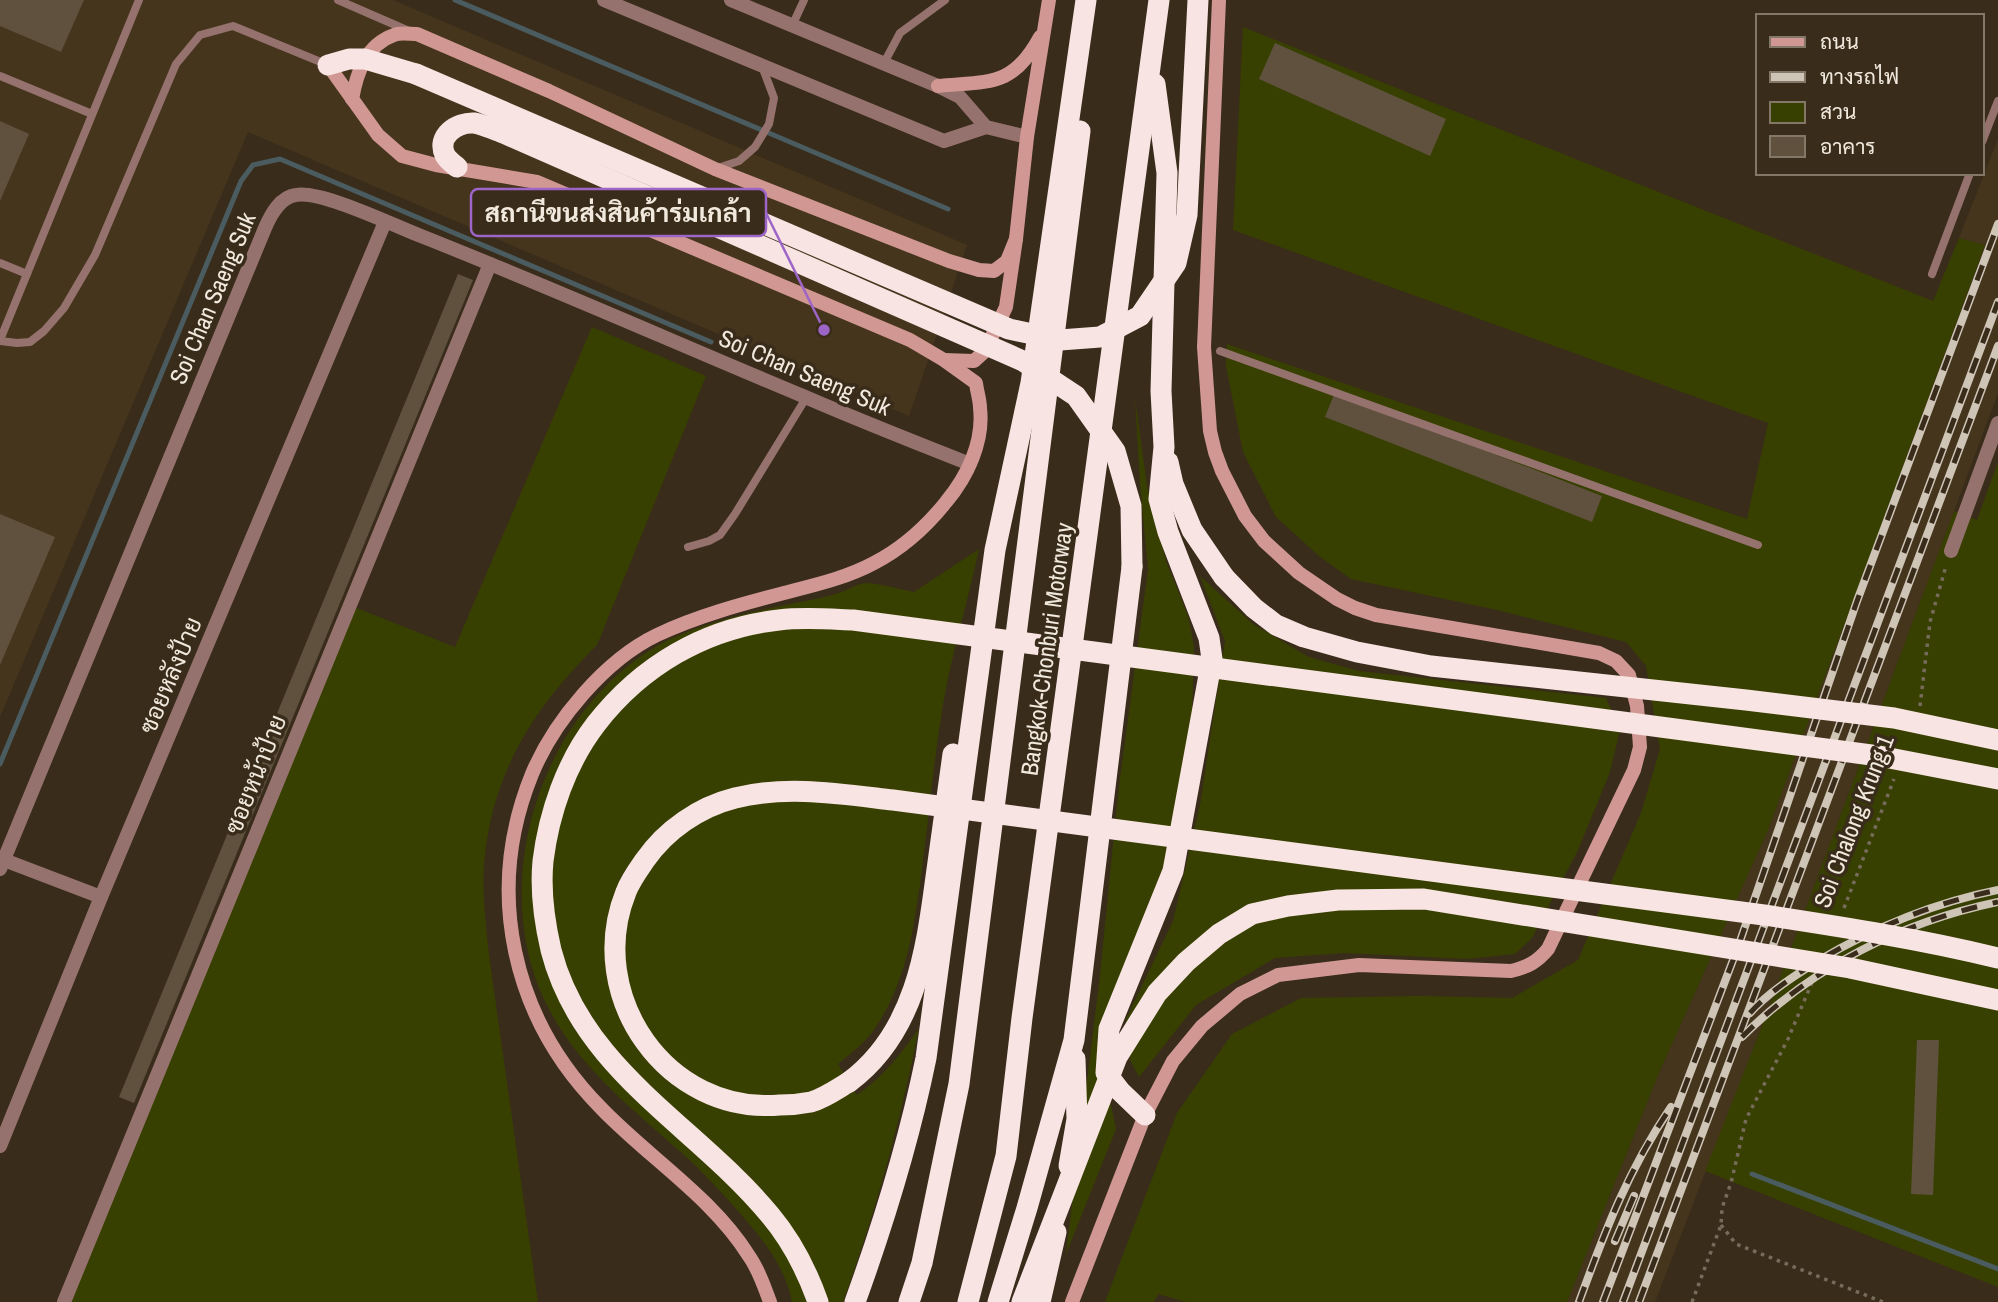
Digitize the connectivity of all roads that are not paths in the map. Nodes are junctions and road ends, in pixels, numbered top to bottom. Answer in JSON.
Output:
{"nodes":[{"id":1,"x":139,"y":0,"type":"edge"},
{"id":2,"x":338,"y":0,"type":"edge"},
{"id":3,"x":604,"y":0,"type":"edge"},
{"id":4,"x":731,"y":0,"type":"edge"},
{"id":5,"x":804,"y":0,"type":"edge"},
{"id":6,"x":945,"y":0,"type":"edge"},
{"id":7,"x":1049,"y":0,"type":"edge"},
{"id":8,"x":1086,"y":0,"type":"edge"},
{"id":9,"x":1097,"y":0,"type":"edge"},
{"id":10,"x":1159,"y":0,"type":"edge"},
{"id":11,"x":1198,"y":0,"type":"edge"},
{"id":12,"x":1219,"y":0,"type":"edge"},
{"id":13,"x":792,"y":26,"type":"junction"},
{"id":14,"x":1045,"y":27,"type":"junction"},
{"id":15,"x":417,"y":34,"type":"junction"},
{"id":16,"x":1151,"y":55,"type":"junction"},
{"id":17,"x":365,"y":59,"type":"junction"},
{"id":18,"x":884,"y":63,"type":"junction"},
{"id":19,"x":328,"y":65,"type":"junction"},
{"id":20,"x":762,"y":66,"type":"junction"},
{"id":21,"x":0,"y":76,"type":"edge"},
{"id":22,"x":939,"y":86,"type":"junction"},
{"id":23,"x":352,"y":99,"type":"junction"},
{"id":24,"x":1998,"y":102,"type":"edge"},
{"id":25,"x":92,"y":114,"type":"junction"},
{"id":26,"x":986,"y":127,"type":"junction"},
{"id":27,"x":1027,"y":137,"type":"junction"},
{"id":28,"x":1984,"y":137,"type":"edge"},
{"id":29,"x":457,"y":167,"type":"junction"},
{"id":30,"x":715,"y":169,"type":"junction"},
{"id":31,"x":1969,"y":175,"type":"edge"},
{"id":32,"x":385,"y":222,"type":"junction"},
{"id":33,"x":1016,"y":239,"type":"junction"},
{"id":34,"x":0,"y":263,"type":"edge"},
{"id":35,"x":490,"y":264,"type":"junction"},
{"id":36,"x":27,"y":274,"type":"junction"},
{"id":37,"x":1931,"y":274,"type":"dead end"},
{"id":38,"x":0,"y":340,"type":"edge"},
{"id":39,"x":1220,"y":351,"type":"dead end"},
{"id":40,"x":944,"y":360,"type":"junction"},
{"id":41,"x":806,"y":398,"type":"junction"},
{"id":42,"x":1998,"y":423,"type":"edge"},
{"id":43,"x":1164,"y":447,"type":"junction"},
{"id":44,"x":970,"y":464,"type":"junction"},
{"id":45,"x":1758,"y":545,"type":"dead end"},
{"id":46,"x":688,"y":547,"type":"dead end"},
{"id":47,"x":1951,"y":551,"type":"road end"},
{"id":48,"x":988,"y":596,"type":"junction"},
{"id":49,"x":1998,"y":740,"type":"edge"},
{"id":50,"x":1998,"y":779,"type":"edge"},
{"id":51,"x":2,"y":864,"type":"edge"},
{"id":52,"x":101,"y":897,"type":"junction"},
{"id":53,"x":1998,"y":958,"type":"edge"},
{"id":54,"x":1998,"y":1000,"type":"edge"},
{"id":55,"x":1074,"y":1040,"type":"junction"},
{"id":56,"x":1145,"y":1115,"type":"junction"},
{"id":57,"x":0,"y":1146,"type":"edge"},
{"id":58,"x":64,"y":1302,"type":"edge"},
{"id":59,"x":770,"y":1302,"type":"edge"},
{"id":60,"x":818,"y":1302,"type":"edge"},
{"id":61,"x":855,"y":1302,"type":"edge"},
{"id":62,"x":909,"y":1302,"type":"edge"},
{"id":63,"x":968,"y":1302,"type":"edge"},
{"id":64,"x":998,"y":1302,"type":"edge"},
{"id":65,"x":1022,"y":1302,"type":"edge"},
{"id":66,"x":1040,"y":1302,"type":"edge"},
{"id":67,"x":1072,"y":1302,"type":"edge"}],
"edges":[{"from":1,"to":25,"type":"lane"},
{"from":2,"to":15,"type":"lane"},
{"from":3,"to":20,"type":"street"},
{"from":4,"to":13,"type":"street"},
{"from":5,"to":13,"type":"lane"},
{"from":6,"to":18,"type":"lane"},
{"from":7,"to":14,"type":"main road"},
{"from":8,"to":48,"type":"highway"},
{"from":9,"to":62,"type":"highway","name":"Bangkok-Chonburi Motorway"},
{"from":10,"to":16,"type":"highway","name":"Bangkok-Chonburi Motorway"},
{"from":11,"to":17,"type":"highway","bridge":true},
{"from":12,"to":56,"type":"main road"},
{"from":13,"to":18,"type":"street"},
{"from":14,"to":22,"type":"main road"},
{"from":14,"to":27,"type":"main road"},
{"from":15,"to":17,"type":"main road"},
{"from":15,"to":30,"type":"main road"},
{"from":16,"to":43,"type":"highway"},
{"from":16,"to":63,"type":"highway","name":"Bangkok-Chonburi Motorway"},
{"from":17,"to":19,"type":"highway"},
{"from":17,"to":23,"type":"main road"},
{"from":18,"to":22,"type":"street"},
{"from":19,"to":23,"type":"main road"},
{"from":19,"to":38,"type":"lane"},
{"from":20,"to":26,"type":"street"},
{"from":20,"to":30,"type":"lane"},
{"from":21,"to":25,"type":"lane"},
{"from":22,"to":26,"type":"street"},
{"from":23,"to":29,"type":"main road"},
{"from":24,"to":28,"type":"lane"},
{"from":25,"to":36,"type":"lane"},
{"from":26,"to":27,"type":"street"},
{"from":27,"to":33,"type":"main road"},
{"from":29,"to":40,"type":"main road"},
{"from":29,"to":55,"type":"highway","bridge":true},
{"from":30,"to":33,"type":"main road"},
{"from":31,"to":37,"type":"lane"},
{"from":32,"to":35,"type":"street","name":"Soi Chan Saeng Suk"},
{"from":32,"to":51,"type":"street","name":"Soi Chan Saeng Suk"},
{"from":32,"to":52,"type":"street","name":"ซอยหลังป้าย"},
{"from":33,"to":40,"type":"main road"},
{"from":34,"to":36,"type":"lane"},
{"from":35,"to":41,"type":"street","name":"Soi Chan Saeng Suk"},
{"from":35,"to":58,"type":"street","name":"ซอยหน้าป้าย"},
{"from":36,"to":38,"type":"lane"},
{"from":39,"to":45,"type":"lane"},
{"from":40,"to":44,"type":"main road"},
{"from":41,"to":44,"type":"street","name":"Soi Chan Saeng Suk"},
{"from":41,"to":46,"type":"lane"},
{"from":42,"to":47,"type":"street"},
{"from":43,"to":49,"type":"highway","bridge":true},
{"from":43,"to":56,"type":"highway"},
{"from":44,"to":59,"type":"main road"},
{"from":48,"to":53,"type":"highway","bridge":true},
{"from":48,"to":61,"type":"highway"},
{"from":50,"to":60,"type":"highway","bridge":true},
{"from":51,"to":52,"type":"street"},
{"from":52,"to":57,"type":"street","name":"ซอยหลังป้าย"},
{"from":54,"to":65,"type":"highway","bridge":true},
{"from":55,"to":64,"type":"highway"},
{"from":55,"to":66,"type":"highway"},
{"from":56,"to":67,"type":"main road"}]}
